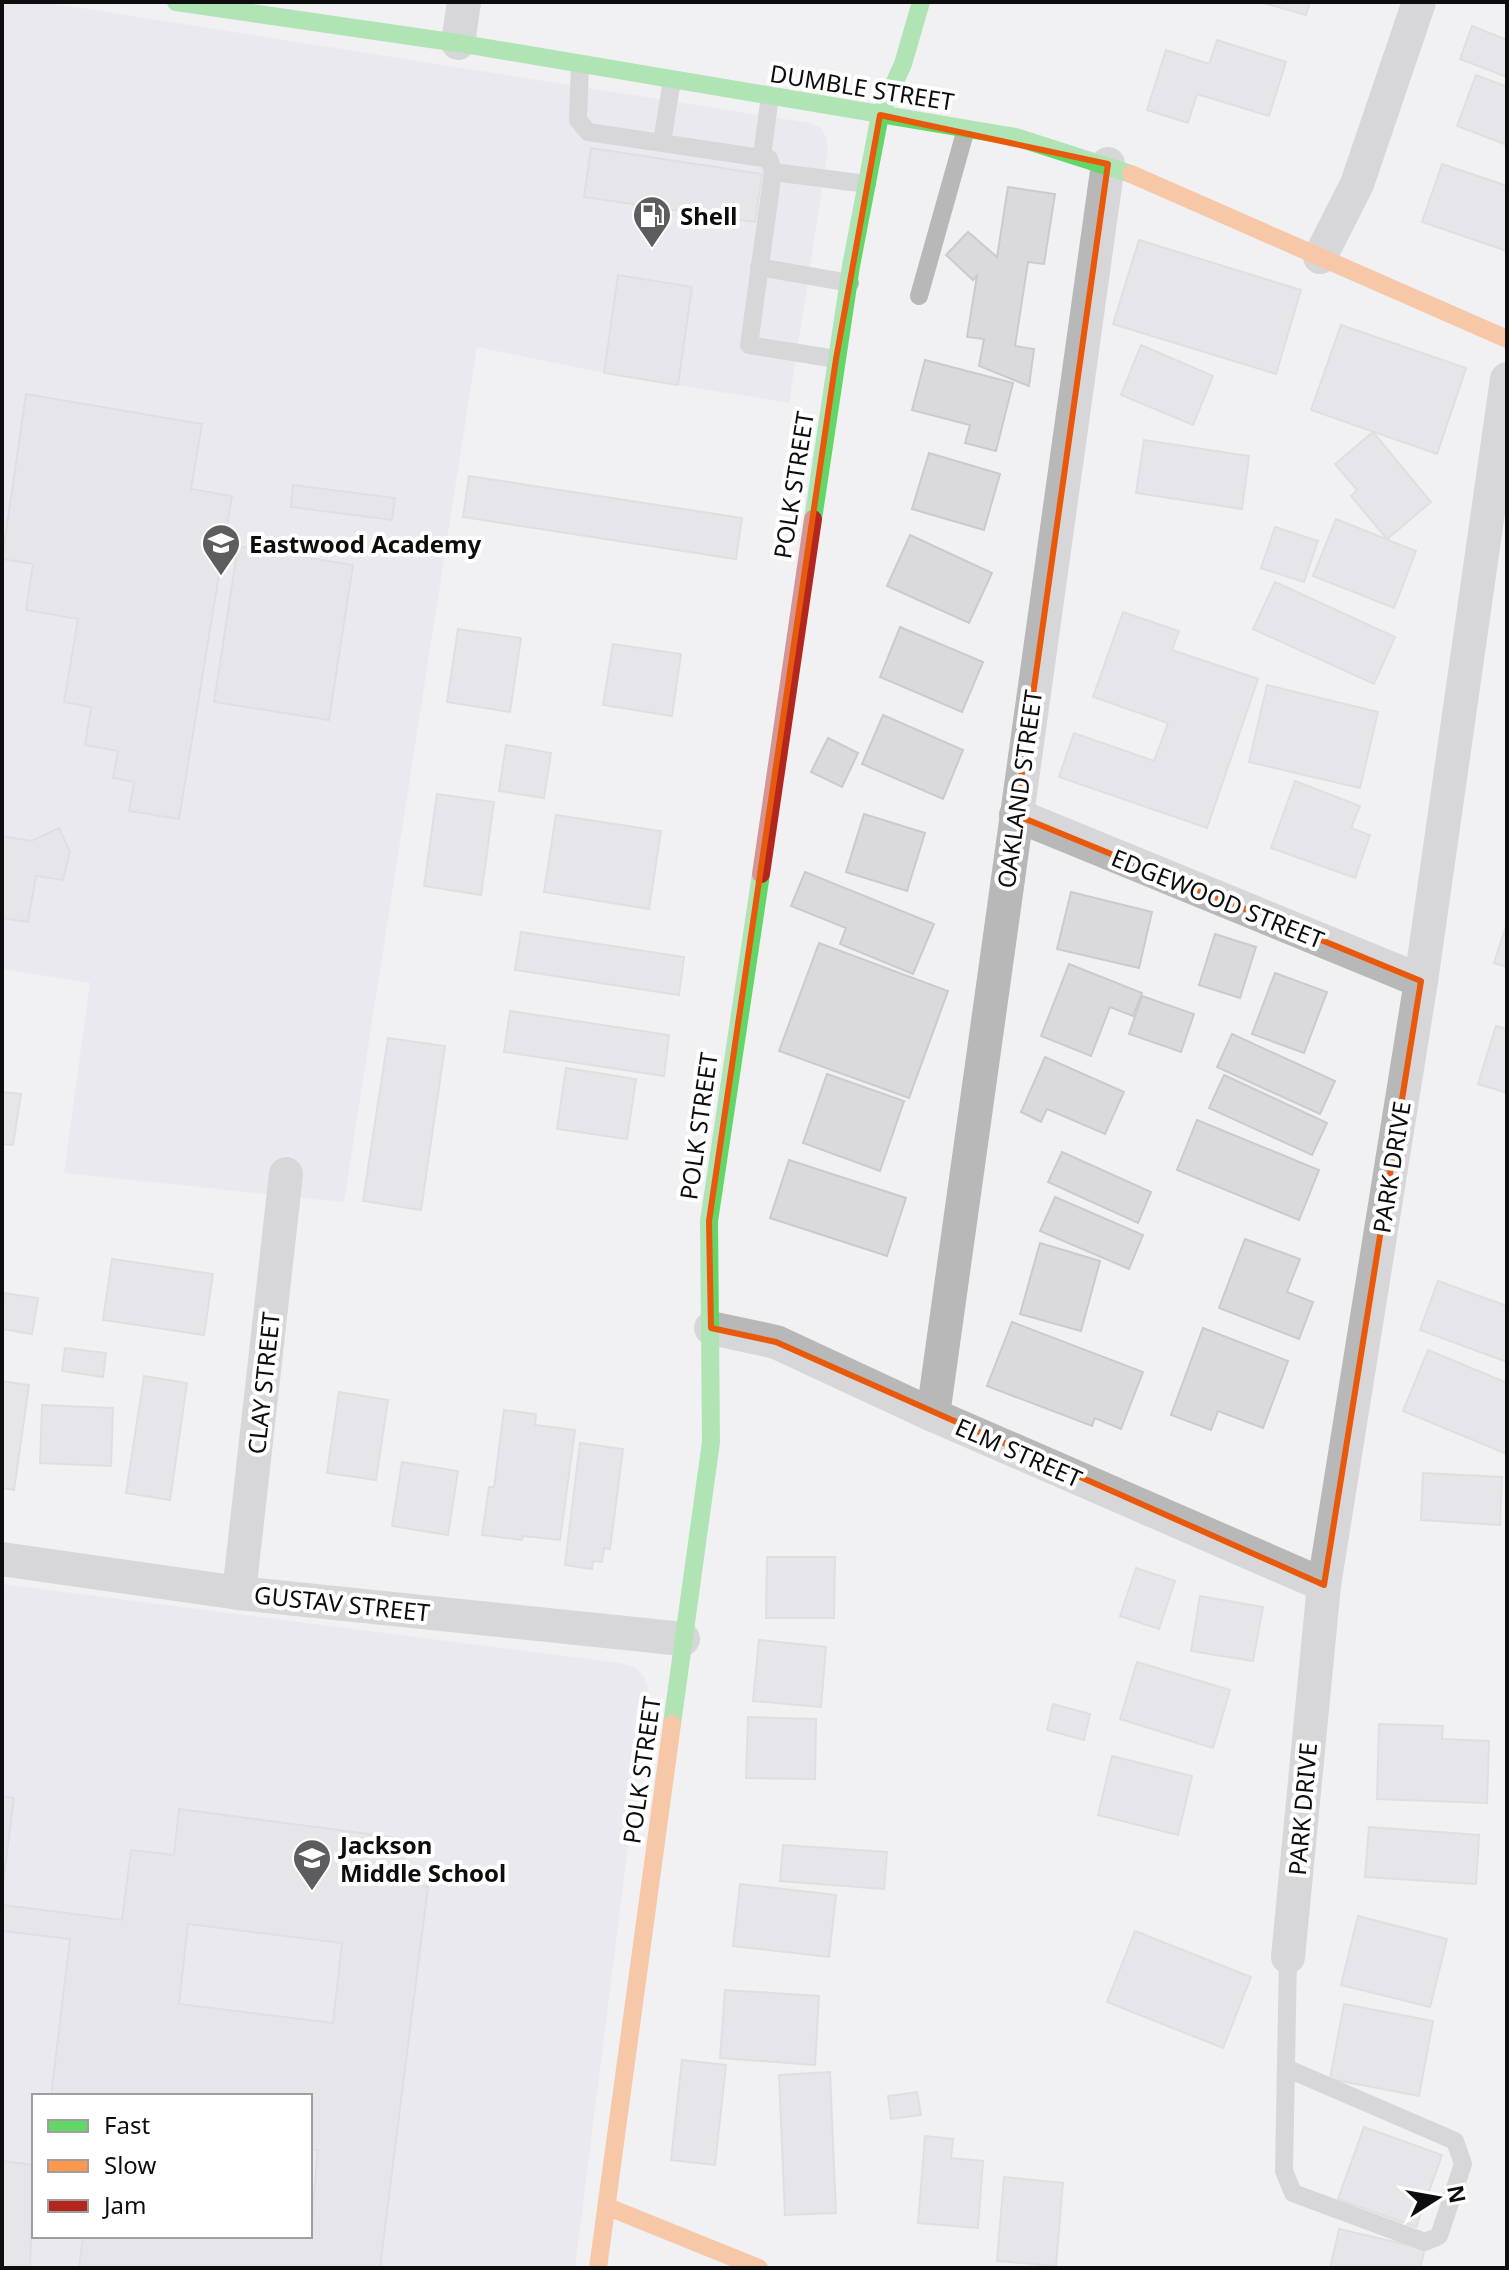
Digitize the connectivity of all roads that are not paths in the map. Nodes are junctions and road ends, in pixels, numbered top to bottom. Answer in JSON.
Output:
{"nodes":[{"id":1,"x":176,"y":2,"type":"edge"},
{"id":2,"x":464,"y":2,"type":"edge"},
{"id":3,"x":921,"y":2,"type":"edge"},
{"id":4,"x":1419,"y":2,"type":"edge"},
{"id":5,"x":458,"y":43,"type":"junction"},
{"id":6,"x":580,"y":64,"type":"junction"},
{"id":7,"x":672,"y":80,"type":"junction"},
{"id":8,"x":770,"y":96,"type":"junction"},
{"id":9,"x":880,"y":115,"type":"junction"},
{"id":10,"x":966,"y":129,"type":"junction"},
{"id":11,"x":662,"y":142,"type":"junction"},
{"id":12,"x":767,"y":164,"type":"junction"},
{"id":13,"x":1108,"y":164,"type":"junction"},
{"id":14,"x":867,"y":184,"type":"junction"},
{"id":15,"x":1320,"y":257,"type":"junction"},
{"id":16,"x":759,"y":267,"type":"junction"},
{"id":17,"x":850,"y":283,"type":"junction"},
{"id":18,"x":919,"y":296,"type":"dead end"},
{"id":19,"x":1507,"y":339,"type":"edge"},
{"id":20,"x":836,"y":359,"type":"junction"},
{"id":21,"x":1507,"y":379,"type":"edge"},
{"id":22,"x":1016,"y":815,"type":"junction"},
{"id":23,"x":1421,"y":981,"type":"junction"},
{"id":24,"x":286,"y":1174,"type":"dead end"},
{"id":25,"x":711,"y":1328,"type":"junction"},
{"id":26,"x":933,"y":1415,"type":"junction"},
{"id":27,"x":2,"y":1559,"type":"edge"},
{"id":28,"x":1324,"y":1585,"type":"junction"},
{"id":29,"x":239,"y":1593,"type":"junction"},
{"id":30,"x":683,"y":1639,"type":"junction"},
{"id":31,"x":1288,"y":1957,"type":"joint"},
{"id":32,"x":1286,"y":2068,"type":"junction"},
{"id":33,"x":608,"y":2207,"type":"junction"},
{"id":34,"x":598,"y":2268,"type":"edge"},
{"id":35,"x":759,"y":2268,"type":"edge"}],
"edges":[{"from":1,"to":5,"type":"main road","name":"DUMBLE STREET"},
{"from":2,"to":5,"type":"street"},
{"from":3,"to":9,"type":"main road","name":"POLK STREET"},
{"from":4,"to":15,"type":"street"},
{"from":5,"to":6,"type":"main road","name":"DUMBLE STREET"},
{"from":6,"to":7,"type":"main road","name":"DUMBLE STREET"},
{"from":6,"to":11,"type":"lane"},
{"from":7,"to":8,"type":"main road","name":"DUMBLE STREET"},
{"from":7,"to":11,"type":"lane"},
{"from":8,"to":9,"type":"main road","name":"DUMBLE STREET"},
{"from":8,"to":12,"type":"lane"},
{"from":9,"to":10,"type":"main road","name":"DUMBLE STREET"},
{"from":9,"to":14,"type":"main road","name":"POLK STREET"},
{"from":10,"to":13,"type":"main road","name":"DUMBLE STREET"},
{"from":10,"to":18,"type":"lane"},
{"from":11,"to":12,"type":"lane"},
{"from":12,"to":14,"type":"lane"},
{"from":12,"to":16,"type":"lane"},
{"from":13,"to":15,"type":"main road","name":"DUMBLE STREET"},
{"from":13,"to":22,"type":"street","name":"OAKLAND STREET"},
{"from":14,"to":17,"type":"main road","name":"POLK STREET"},
{"from":15,"to":19,"type":"main road","name":"DUMBLE STREET"},
{"from":16,"to":17,"type":"lane"},
{"from":16,"to":20,"type":"lane"},
{"from":17,"to":20,"type":"main road","name":"POLK STREET"},
{"from":20,"to":25,"type":"main road","name":"POLK STREET"},
{"from":21,"to":23,"type":"street","name":"PARK DRIVE"},
{"from":22,"to":23,"type":"street","name":"EDGEWOOD STREET"},
{"from":22,"to":26,"type":"street","name":"OAKLAND STREET"},
{"from":23,"to":28,"type":"street","name":"PARK DRIVE"},
{"from":24,"to":29,"type":"street","name":"CLAY STREET"},
{"from":25,"to":26,"type":"street","name":"ELM STREET"},
{"from":25,"to":30,"type":"main road","name":"POLK STREET"},
{"from":26,"to":28,"type":"street","name":"ELM STREET"},
{"from":27,"to":29,"type":"street","name":"GUSTAV STREET"},
{"from":28,"to":31,"type":"street","name":"PARK DRIVE"},
{"from":29,"to":30,"type":"street","name":"GUSTAV STREET"},
{"from":30,"to":33,"type":"main road","name":"POLK STREET"},
{"from":31,"to":32,"type":"lane"},
{"from":32,"to":32,"type":"lane"},
{"from":33,"to":34,"type":"main road","name":"POLK STREET"},
{"from":33,"to":35,"type":"main road"}]}
